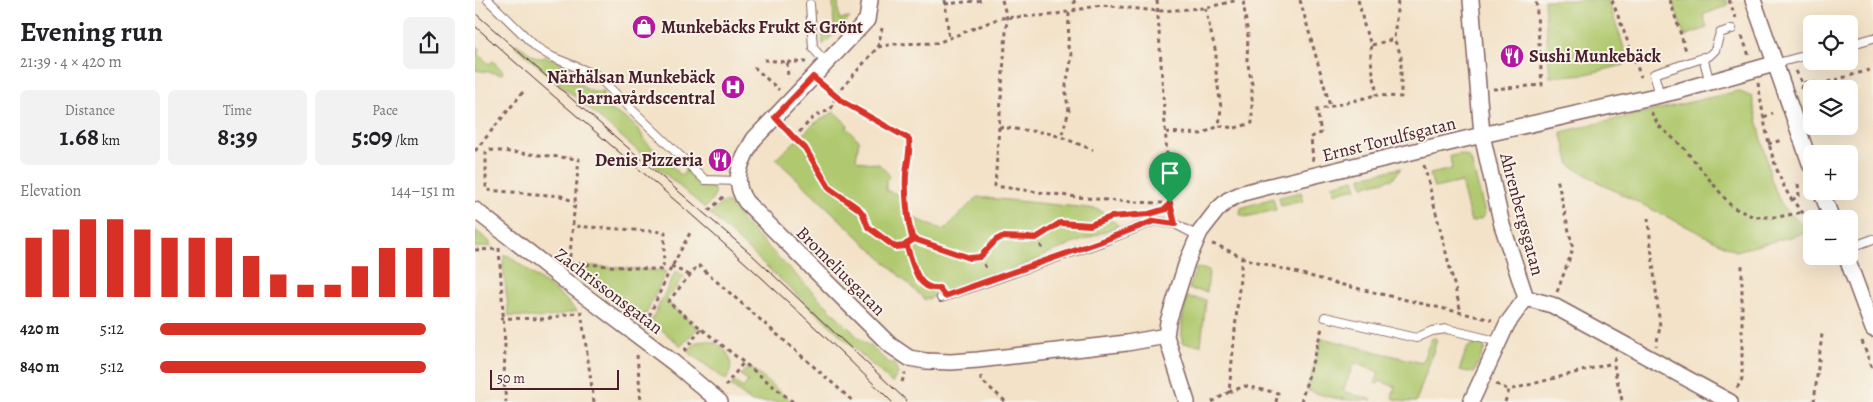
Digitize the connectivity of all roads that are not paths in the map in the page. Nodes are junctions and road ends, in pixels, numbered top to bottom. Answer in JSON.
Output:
{"nodes":[{"id":1,"x":488,"y":0,"type":"edge"},
{"id":2,"x":870,"y":0,"type":"edge"},
{"id":3,"x":1471,"y":0,"type":"edge"},
{"id":4,"x":1753,"y":0,"type":"edge"},
{"id":5,"x":810,"y":4,"type":"dead end"},
{"id":6,"x":1732,"y":29,"type":"dead end"},
{"id":7,"x":1873,"y":38,"type":"edge"},
{"id":8,"x":1858,"y":42,"type":"edge"},
{"id":9,"x":1803,"y":56,"type":"edge"},
{"id":10,"x":1703,"y":57,"type":"junction"},
{"id":11,"x":827,"y":64,"type":"junction"},
{"id":12,"x":1774,"y":64,"type":"junction"},
{"id":13,"x":1710,"y":83,"type":"junction"},
{"id":14,"x":1654,"y":97,"type":"junction"},
{"id":15,"x":1482,"y":135,"type":"junction"},
{"id":16,"x":1803,"y":145,"type":"edge"},
{"id":17,"x":738,"y":181,"type":"junction"},
{"id":18,"x":475,"y":210,"type":"edge"},
{"id":19,"x":1873,"y":239,"type":"edge"},
{"id":20,"x":1202,"y":241,"type":"junction"},
{"id":21,"x":1858,"y":245,"type":"edge"},
{"id":22,"x":1849,"y":265,"type":"edge"},
{"id":23,"x":943,"y":297,"type":"road end"},
{"id":24,"x":1526,"y":298,"type":"junction"},
{"id":25,"x":1325,"y":317,"type":"road end"},
{"id":26,"x":1873,"y":329,"type":"edge"},
{"id":27,"x":1166,"y":336,"type":"junction"},
{"id":28,"x":1499,"y":344,"type":"junction"},
{"id":29,"x":718,"y":400,"type":"edge"},
{"id":30,"x":1187,"y":402,"type":"edge"},
{"id":31,"x":1471,"y":402,"type":"edge"},
{"id":32,"x":1730,"y":402,"type":"edge"}],
"edges":[{"from":1,"to":17,"type":"lane"},
{"from":2,"to":11,"type":"street"},
{"from":3,"to":15,"type":"street","name":"Ahrenbergsgatan"},
{"from":4,"to":12,"type":"street"},
{"from":5,"to":11,"type":"lane"},
{"from":6,"to":10,"type":"lane"},
{"from":7,"to":8,"type":"lane"},
{"from":9,"to":12,"type":"lane"},
{"from":10,"to":13,"type":"lane"},
{"from":10,"to":14,"type":"lane"},
{"from":11,"to":17,"type":"street"},
{"from":12,"to":13,"type":"street","name":"Ernst Torulfsgatan"},
{"from":12,"to":16,"type":"street"},
{"from":13,"to":14,"type":"street","name":"Ernst Torulfsgatan"},
{"from":14,"to":15,"type":"street","name":"Ernst Torulfsgatan"},
{"from":15,"to":20,"type":"street","name":"Ernst Torulfsgatan"},
{"from":15,"to":24,"type":"street","name":"Ahrenbergsgatan"},
{"from":17,"to":27,"type":"street","name":"Bromeliusgatan"},
{"from":18,"to":29,"type":"street","name":"Zachrissonsgatan"},
{"from":19,"to":21,"type":"lane"},
{"from":20,"to":23,"type":"lane"},
{"from":20,"to":27,"type":"street","name":"Ernst Torulfsgatan"},
{"from":22,"to":26,"type":"street"},
{"from":24,"to":28,"type":"street"},
{"from":24,"to":32,"type":"street","name":"Ahrenbergsgatan"},
{"from":25,"to":28,"type":"lane"},
{"from":27,"to":30,"type":"street","name":"Ernst Torulfsgatan"},
{"from":28,"to":31,"type":"street"}]}
